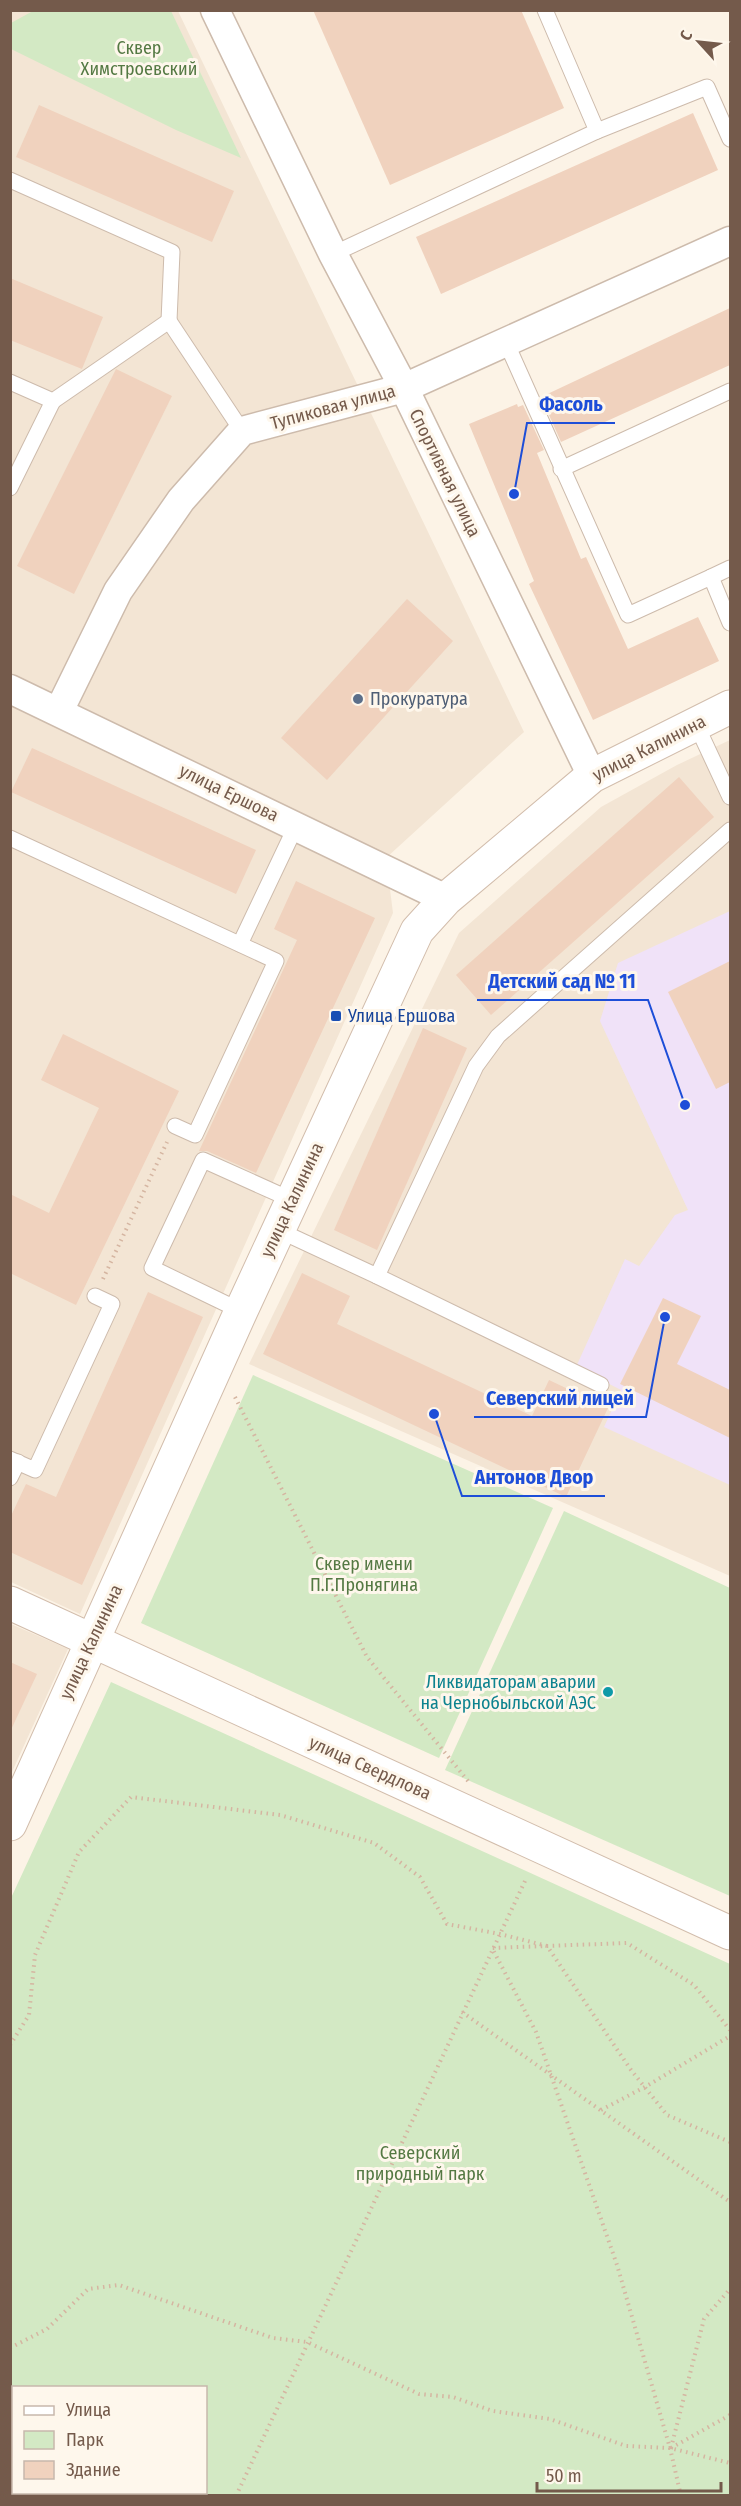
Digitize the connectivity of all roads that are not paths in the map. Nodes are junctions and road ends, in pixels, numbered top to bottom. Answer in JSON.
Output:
{"nodes":[{"id":1,"x":216,"y":10,"type":"edge"},
{"id":2,"x":545,"y":10,"type":"edge"},
{"id":3,"x":597,"y":132,"type":"junction"},
{"id":4,"x":730,"y":139,"type":"edge"},
{"id":5,"x":10,"y":180,"type":"edge"},
{"id":6,"x":730,"y":241,"type":"edge"},
{"id":7,"x":333,"y":254,"type":"junction"},
{"id":8,"x":169,"y":321,"type":"junction"},
{"id":9,"x":506,"y":342,"type":"junction"},
{"id":10,"x":10,"y":382,"type":"edge"},
{"id":11,"x":404,"y":388,"type":"junction"},
{"id":12,"x":730,"y":391,"type":"edge"},
{"id":13,"x":53,"y":401,"type":"junction"},
{"id":14,"x":242,"y":431,"type":"junction"},
{"id":15,"x":561,"y":469,"type":"junction"},
{"id":16,"x":10,"y":488,"type":"edge"},
{"id":17,"x":730,"y":568,"type":"edge"},
{"id":18,"x":711,"y":577,"type":"junction"},
{"id":19,"x":730,"y":623,"type":"edge"},
{"id":20,"x":10,"y":689,"type":"edge"},
{"id":21,"x":730,"y":707,"type":"edge"},
{"id":22,"x":59,"y":711,"type":"junction"},
{"id":23,"x":696,"y":724,"type":"junction"},
{"id":24,"x":592,"y":776,"type":"junction"},
{"id":25,"x":730,"y":797,"type":"edge"},
{"id":26,"x":296,"y":826,"type":"junction"},
{"id":27,"x":730,"y":830,"type":"edge"},
{"id":28,"x":10,"y":838,"type":"edge"},
{"id":29,"x":446,"y":899,"type":"junction"},
{"id":30,"x":240,"y":944,"type":"junction"},
{"id":31,"x":175,"y":1126,"type":"road end"},
{"id":32,"x":292,"y":1200,"type":"junction"},
{"id":33,"x":278,"y":1230,"type":"junction"},
{"id":34,"x":377,"y":1276,"type":"junction"},
{"id":35,"x":95,"y":1296,"type":"road end"},
{"id":36,"x":241,"y":1311,"type":"junction"},
{"id":37,"x":601,"y":1385,"type":"dead end"},
{"id":38,"x":14,"y":1460,"type":"edge"},
{"id":39,"x":10,"y":1478,"type":"edge"},
{"id":40,"x":10,"y":1603,"type":"edge"},
{"id":41,"x":91,"y":1641,"type":"junction"},
{"id":42,"x":10,"y":1824,"type":"edge"},
{"id":43,"x":730,"y":1933,"type":"edge"}],
"edges":[{"from":1,"to":7,"type":"street","name":"Спортивная улица"},
{"from":2,"to":3,"type":"lane"},
{"from":3,"to":4,"type":"lane"},
{"from":3,"to":7,"type":"lane"},
{"from":5,"to":8,"type":"lane"},
{"from":6,"to":9,"type":"street","name":"Тупиковая улица"},
{"from":7,"to":11,"type":"street","name":"Спортивная улица"},
{"from":8,"to":13,"type":"lane"},
{"from":8,"to":14,"type":"lane"},
{"from":9,"to":11,"type":"street","name":"Тупиковая улица"},
{"from":9,"to":15,"type":"lane"},
{"from":10,"to":13,"type":"lane"},
{"from":11,"to":14,"type":"street","name":"Тупиковая улица"},
{"from":11,"to":24,"type":"street","name":"Спортивная улица"},
{"from":12,"to":15,"type":"lane"},
{"from":13,"to":16,"type":"lane"},
{"from":14,"to":22,"type":"street"},
{"from":15,"to":18,"type":"lane"},
{"from":17,"to":18,"type":"lane"},
{"from":18,"to":19,"type":"lane"},
{"from":20,"to":22,"type":"street","name":"улица Ершова"},
{"from":21,"to":23,"type":"main road","name":"улица Калинина"},
{"from":22,"to":26,"type":"street","name":"улица Ершова"},
{"from":23,"to":24,"type":"main road","name":"улица Калинина"},
{"from":23,"to":25,"type":"lane"},
{"from":24,"to":29,"type":"main road","name":"улица Калинина"},
{"from":26,"to":29,"type":"street","name":"улица Ершова"},
{"from":26,"to":30,"type":"lane"},
{"from":27,"to":34,"type":"lane"},
{"from":28,"to":30,"type":"lane"},
{"from":29,"to":32,"type":"main road","name":"улица Калинина"},
{"from":30,"to":31,"type":"lane"},
{"from":32,"to":33,"type":"main road","name":"улица Калинина"},
{"from":32,"to":36,"type":"lane"},
{"from":33,"to":34,"type":"lane"},
{"from":33,"to":36,"type":"main road","name":"улица Калинина"},
{"from":34,"to":37,"type":"lane"},
{"from":35,"to":38,"type":"lane"},
{"from":36,"to":41,"type":"main road","name":"улица Калинина"},
{"from":38,"to":39,"type":"lane"},
{"from":40,"to":41,"type":"main road","name":"улица Свердлова"},
{"from":41,"to":42,"type":"main road","name":"улица Калинина"},
{"from":41,"to":43,"type":"main road","name":"улица Свердлова"}]}
